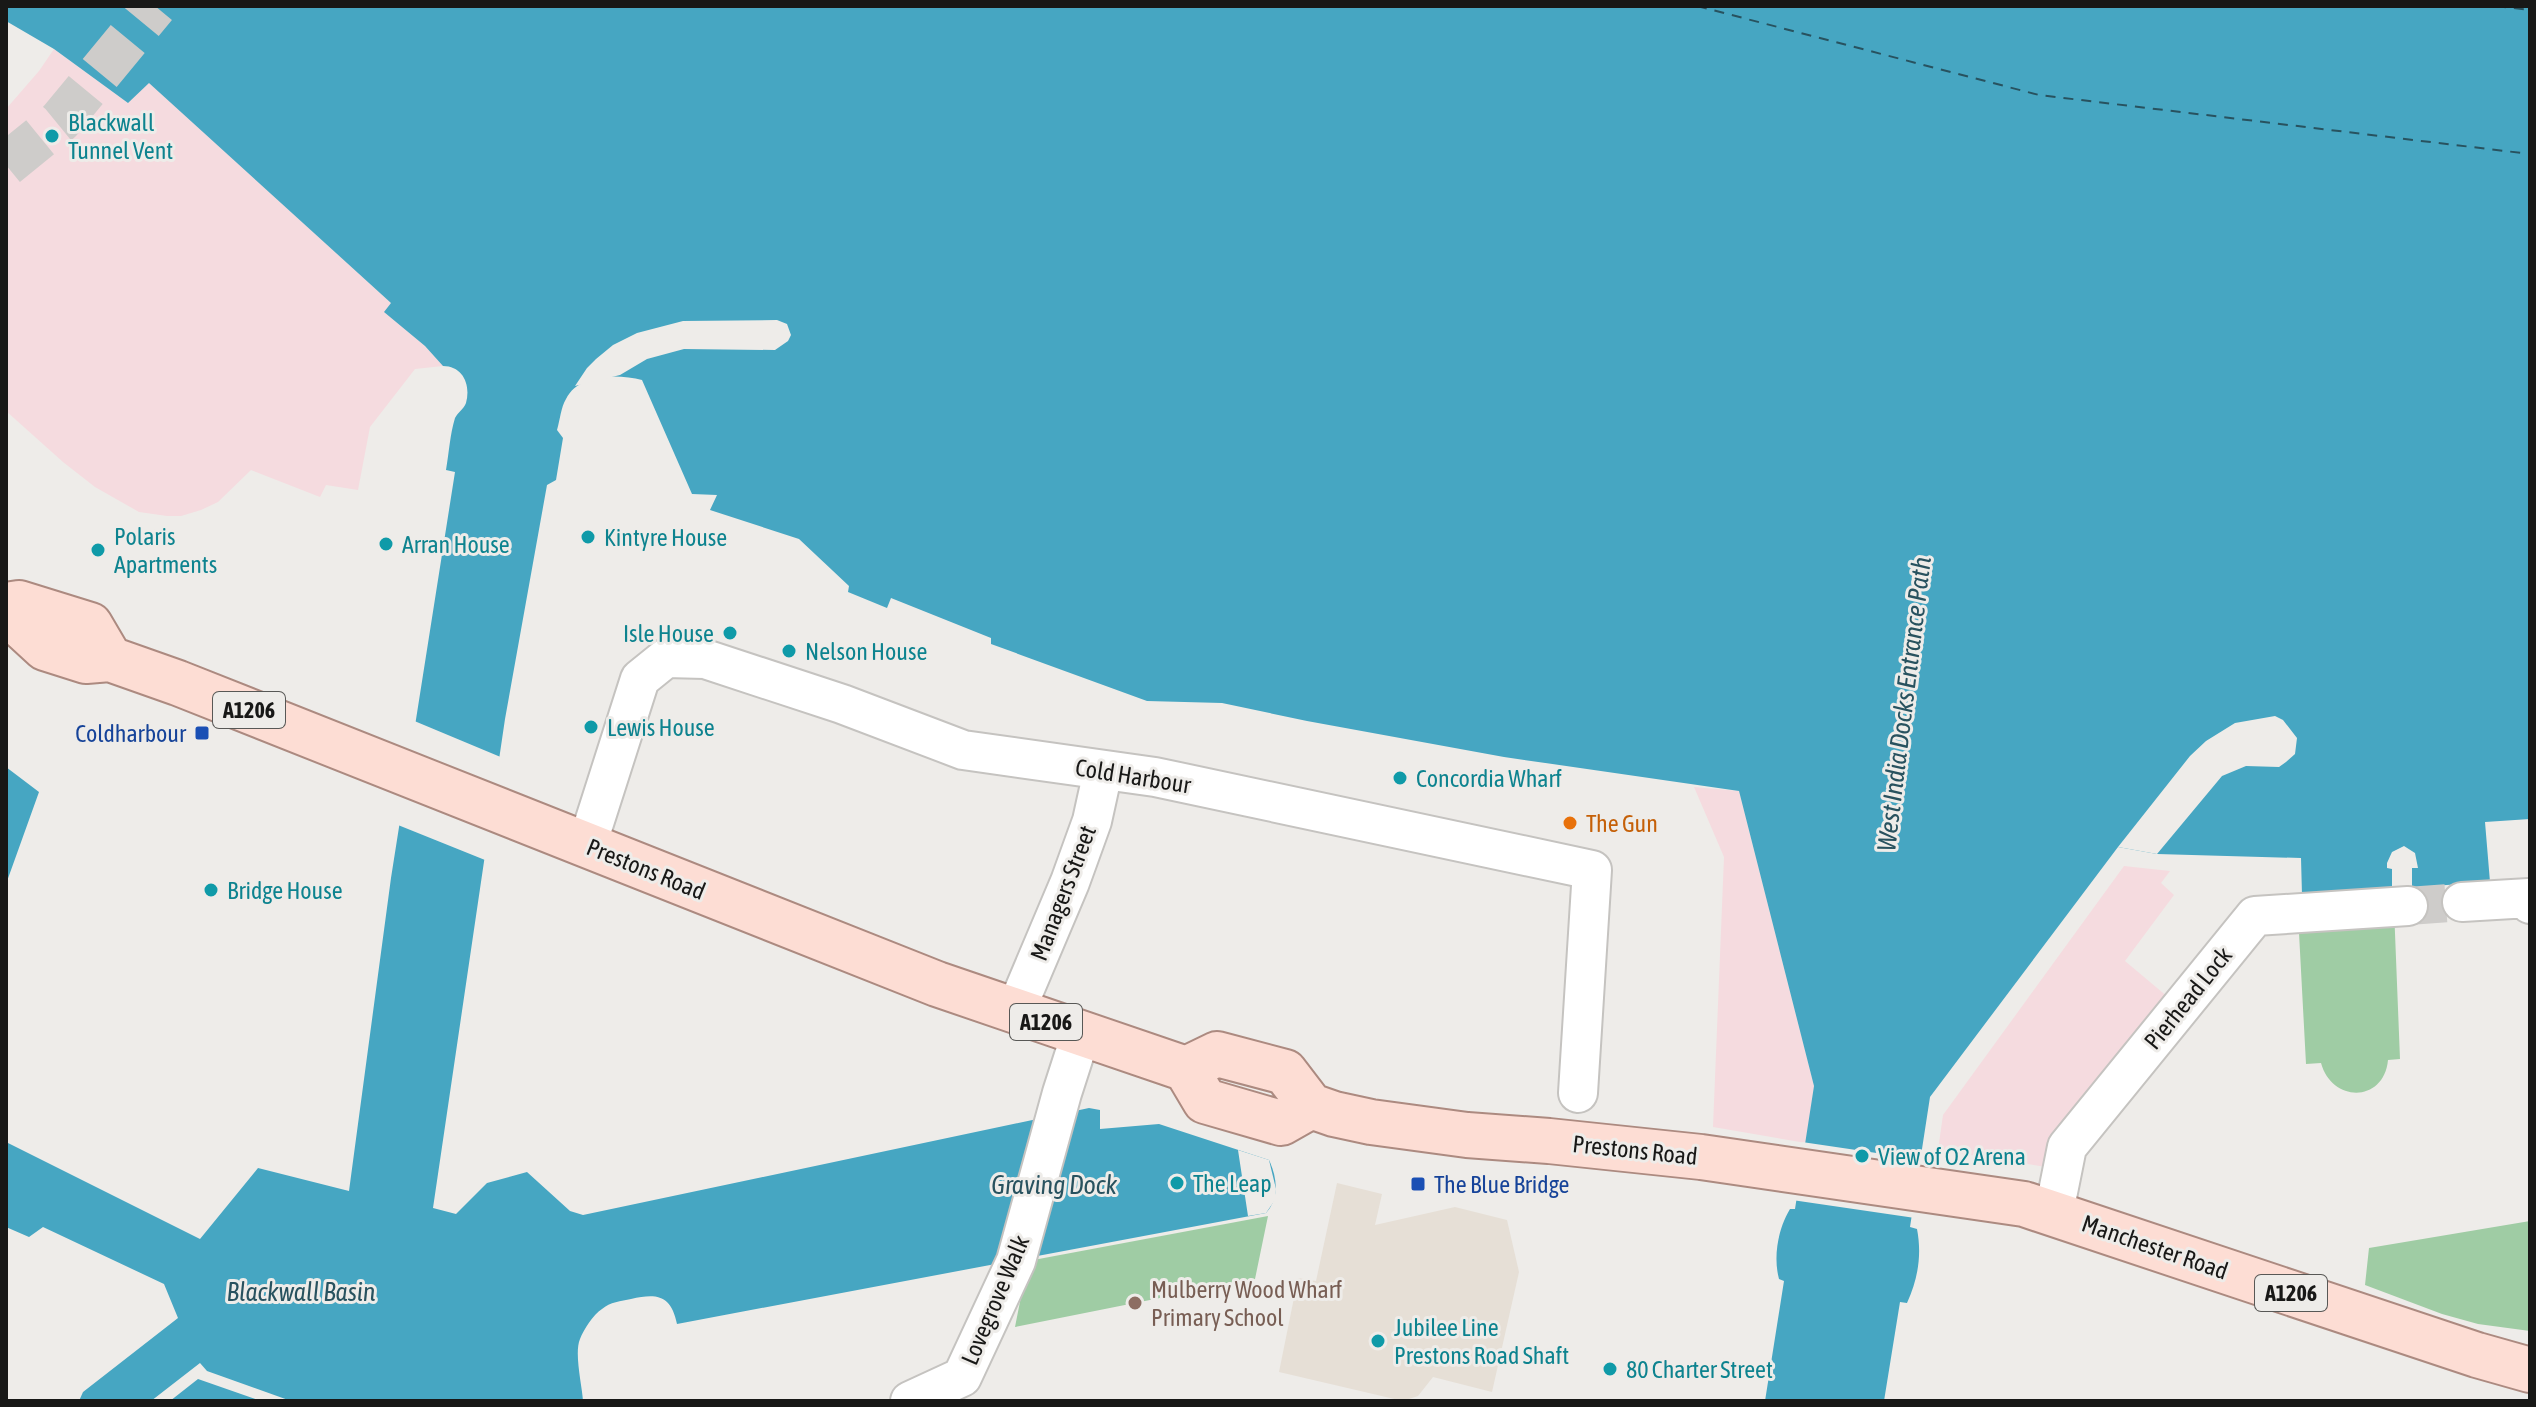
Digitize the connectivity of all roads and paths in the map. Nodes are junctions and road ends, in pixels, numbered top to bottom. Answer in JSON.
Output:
{"nodes":[{"id":1,"x":6,"y":605,"type":"edge"},
{"id":2,"x":6,"y":618,"type":"edge"},
{"id":3,"x":26,"y":651,"type":"edge"},
{"id":4,"x":110,"y":659,"type":"junction"},
{"id":5,"x":1103,"y":771,"type":"junction"},
{"id":6,"x":587,"y":845,"type":"junction"},
{"id":7,"x":2462,"y":902,"type":"tunnel mouth"},
{"id":8,"x":2530,"y":904,"type":"edge"},
{"id":9,"x":2408,"y":906,"type":"tunnel mouth"},
{"id":10,"x":1015,"y":1012,"type":"junction"},
{"id":11,"x":1081,"y":1034,"type":"junction"},
{"id":12,"x":1578,"y":1093,"type":"dead end"},
{"id":13,"x":1945,"y":1193,"type":"joint"},
{"id":14,"x":2054,"y":1212,"type":"junction"},
{"id":15,"x":2530,"y":1370,"type":"edge"},
{"id":16,"x":912,"y":1399,"type":"edge"}],
"edges":[{"from":1,"to":4,"type":"main road"},
{"from":2,"to":3,"type":"main road","name":"Prestons Road","number":"A1206"},
{"from":3,"to":4,"type":"main road","name":"Prestons Road","number":"A1206"},
{"from":4,"to":6,"type":"main road","name":"Prestons Road","number":"A1206"},
{"from":5,"to":6,"type":"street","name":"Cold Harbour"},
{"from":5,"to":10,"type":"street","name":"Managers Street"},
{"from":5,"to":12,"type":"street","name":"Cold Harbour"},
{"from":6,"to":10,"type":"main road","name":"Prestons Road","number":"A1206"},
{"from":7,"to":8,"type":"street"},
{"from":9,"to":14,"type":"street","name":"Pierhead Lock"},
{"from":10,"to":11,"type":"main road","name":"Prestons Road","number":"A1206"},
{"from":11,"to":13,"type":"main road","name":"Prestons Road","number":"A1206"},
{"from":11,"to":16,"type":"street","name":"Lovegrove Walk"},
{"from":13,"to":14,"type":"main road","name":"Manchester Road","number":"A1206"},
{"from":14,"to":15,"type":"main road","name":"Manchester Road","number":"A1206"}]}
